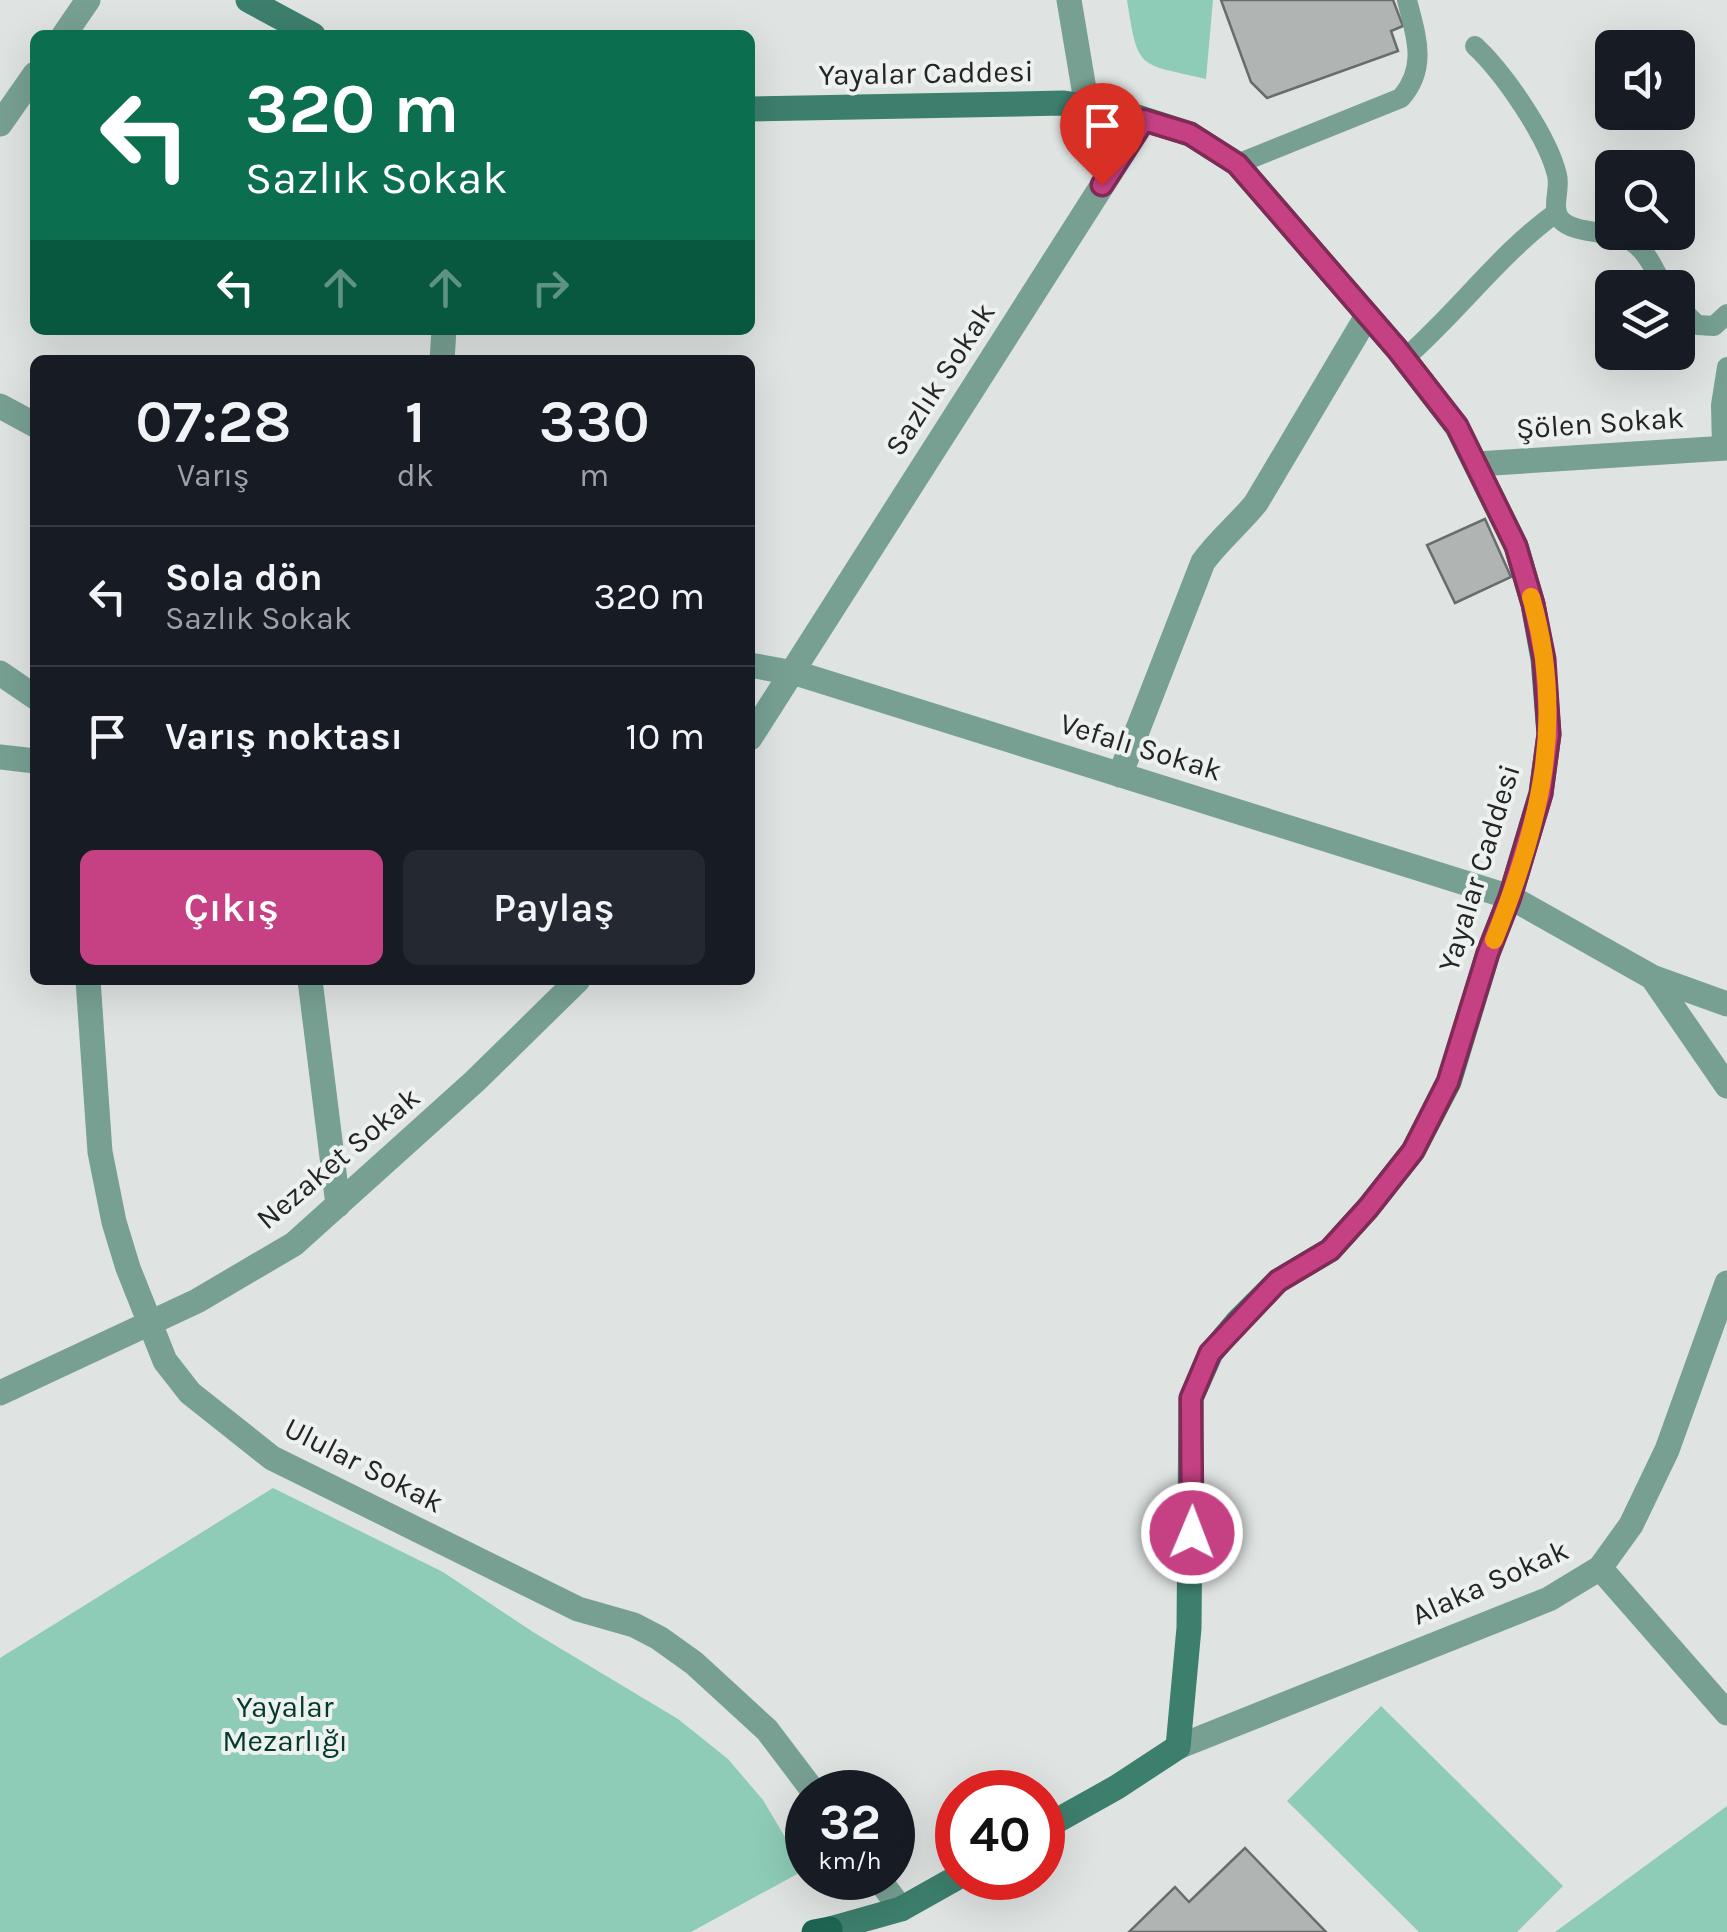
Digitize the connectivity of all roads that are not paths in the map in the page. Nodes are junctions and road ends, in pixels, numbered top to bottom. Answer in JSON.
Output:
{"nodes":[{"id":1,"x":88,"y":0,"type":"edge"},
{"id":2,"x":248,"y":0,"type":"edge"},
{"id":3,"x":1069,"y":0,"type":"edge"},
{"id":4,"x":1407,"y":0,"type":"edge"},
{"id":5,"x":67,"y":30,"type":"edge"},
{"id":6,"x":304,"y":30,"type":"edge"},
{"id":7,"x":1475,"y":46,"type":"dead end"},
{"id":8,"x":30,"y":81,"type":"edge"},
{"id":9,"x":1087,"y":107,"type":"junction"},
{"id":10,"x":755,"y":110,"type":"edge"},
{"id":11,"x":1144,"y":120,"type":"junction"},
{"id":12,"x":0,"y":124,"type":"edge"},
{"id":13,"x":1237,"y":164,"type":"junction"},
{"id":14,"x":1556,"y":212,"type":"junction"},
{"id":15,"x":1654,"y":270,"type":"edge"},
{"id":16,"x":1727,"y":314,"type":"edge"},
{"id":17,"x":1367,"y":316,"type":"junction"},
{"id":18,"x":1695,"y":323,"type":"edge"},
{"id":19,"x":1404,"y":359,"type":"junction"},
{"id":20,"x":1727,"y":367,"type":"edge"},
{"id":21,"x":0,"y":406,"type":"edge"},
{"id":22,"x":30,"y":422,"type":"edge"},
{"id":23,"x":1725,"y":448,"type":"edge"},
{"id":24,"x":1477,"y":464,"type":"junction"},
{"id":25,"x":755,"y":666,"type":"edge"},
{"id":26,"x":0,"y":673,"type":"edge"},
{"id":27,"x":790,"y":673,"type":"junction"},
{"id":28,"x":30,"y":694,"type":"edge"},
{"id":29,"x":755,"y":730,"type":"edge"},
{"id":30,"x":0,"y":757,"type":"edge"},
{"id":31,"x":30,"y":760,"type":"edge"},
{"id":32,"x":1120,"y":775,"type":"junction"},
{"id":33,"x":1510,"y":897,"type":"junction"},
{"id":34,"x":1652,"y":977,"type":"junction"},
{"id":35,"x":88,"y":985,"type":"edge"},
{"id":36,"x":311,"y":985,"type":"edge"},
{"id":37,"x":573,"y":985,"type":"edge"},
{"id":38,"x":1727,"y":1004,"type":"edge"},
{"id":39,"x":1727,"y":1086,"type":"edge"},
{"id":40,"x":338,"y":1205,"type":"junction"},
{"id":41,"x":1726,"y":1287,"type":"edge"},
{"id":42,"x":149,"y":1323,"type":"junction"},
{"id":43,"x":0,"y":1394,"type":"edge"},
{"id":44,"x":1600,"y":1568,"type":"junction"},
{"id":45,"x":1727,"y":1713,"type":"edge"},
{"id":46,"x":1178,"y":1747,"type":"junction"},
{"id":47,"x":797,"y":1770,"type":"edge"},
{"id":48,"x":1065,"y":1816,"type":"edge"},
{"id":49,"x":935,"y":1890,"type":"edge"},
{"id":50,"x":894,"y":1900,"type":"edge"},
{"id":51,"x":901,"y":1909,"type":"junction"},
{"id":52,"x":826,"y":1931,"type":"edge"}],
"edges":[{"from":1,"to":5,"type":"street"},
{"from":2,"to":6,"type":"street"},
{"from":3,"to":9,"type":"street"},
{"from":4,"to":13,"type":"lane"},
{"from":7,"to":14,"type":"lane"},
{"from":8,"to":12,"type":"street"},
{"from":9,"to":10,"type":"street","name":"Yayalar Caddesi"},
{"from":9,"to":11,"type":"street","name":"Yayalar Caddesi"},
{"from":11,"to":13,"type":"street","name":"Yayalar Caddesi"},
{"from":11,"to":27,"type":"street","name":"Sazlık Sokak"},
{"from":13,"to":17,"type":"street","name":"Yayalar Caddesi"},
{"from":14,"to":15,"type":"lane"},
{"from":14,"to":19,"type":"lane"},
{"from":16,"to":18,"type":"lane"},
{"from":17,"to":19,"type":"street","name":"Yayalar Caddesi"},
{"from":17,"to":32,"type":"street"},
{"from":19,"to":24,"type":"street","name":"Yayalar Caddesi"},
{"from":20,"to":23,"type":"lane"},
{"from":21,"to":22,"type":"street"},
{"from":23,"to":24,"type":"street","name":"Şölen Sokak"},
{"from":24,"to":33,"type":"street","name":"Yayalar Caddesi"},
{"from":25,"to":27,"type":"street","name":"Vefalı Sokak"},
{"from":26,"to":28,"type":"street"},
{"from":27,"to":29,"type":"street"},
{"from":27,"to":32,"type":"street","name":"Vefalı Sokak"},
{"from":30,"to":31,"type":"street"},
{"from":32,"to":33,"type":"street","name":"Vefalı Sokak"},
{"from":33,"to":34,"type":"street","name":"Vefalı Sokak"},
{"from":33,"to":46,"type":"street","name":"Yayalar Caddesi"},
{"from":34,"to":38,"type":"street","name":"Vefalı Sokak"},
{"from":34,"to":39,"type":"street"},
{"from":35,"to":42,"type":"street","name":"Ulular Sokak"},
{"from":36,"to":40,"type":"street"},
{"from":37,"to":40,"type":"street","name":"Nezaket Sokak"},
{"from":40,"to":42,"type":"street","name":"Nezaket Sokak"},
{"from":41,"to":44,"type":"street","name":"Alaka Sokak"},
{"from":42,"to":43,"type":"street","name":"Nezaket Sokak"},
{"from":42,"to":47,"type":"street","name":"Ulular Sokak"},
{"from":44,"to":45,"type":"street"},
{"from":44,"to":46,"type":"street","name":"Alaka Sokak"},
{"from":46,"to":48,"type":"street"},
{"from":49,"to":51,"type":"street"},
{"from":50,"to":51,"type":"street"},
{"from":51,"to":52,"type":"street"}]}
